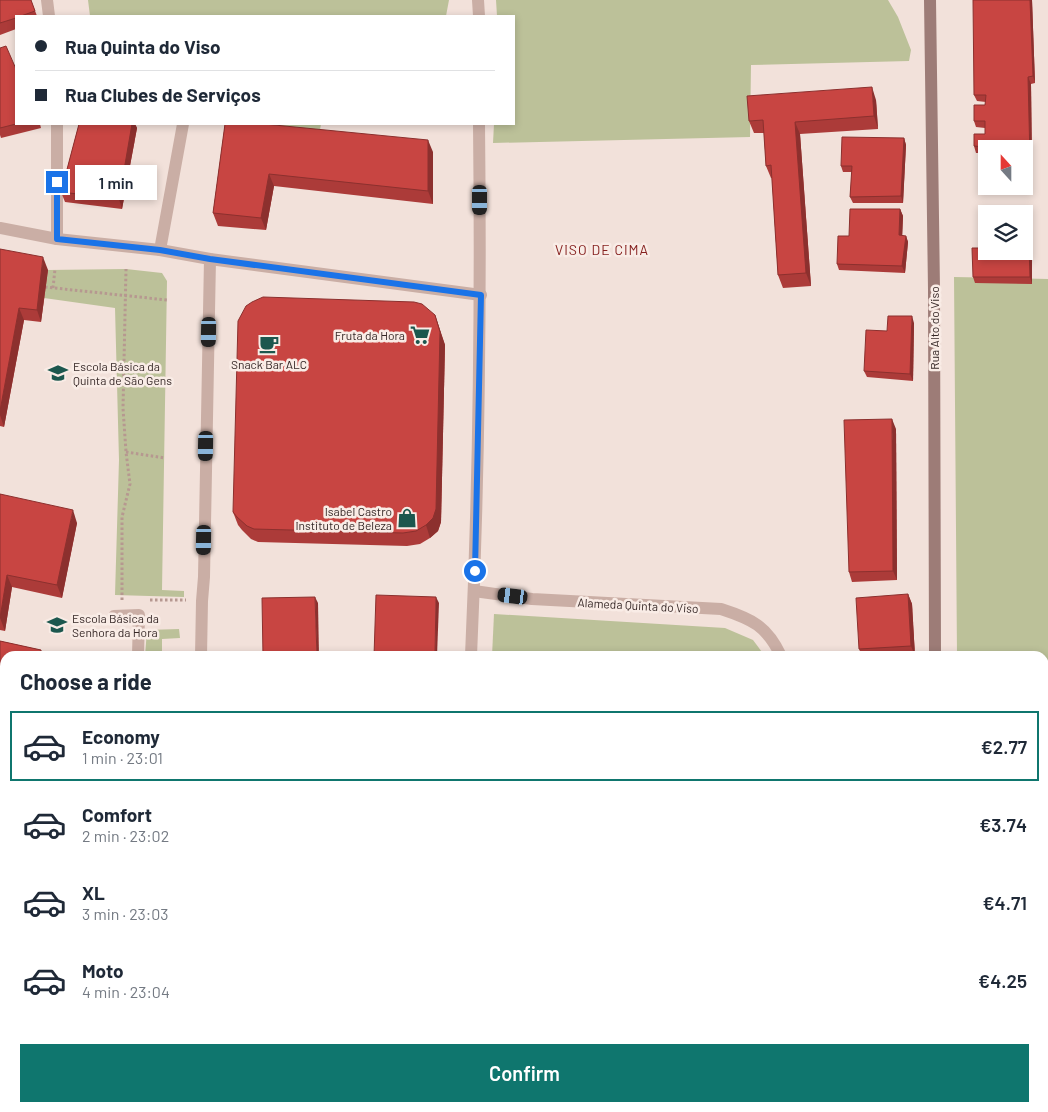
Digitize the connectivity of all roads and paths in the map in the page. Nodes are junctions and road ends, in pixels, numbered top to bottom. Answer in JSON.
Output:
{"nodes":[{"id":1,"x":47,"y":0,"type":"edge"},
{"id":2,"x":478,"y":0,"type":"edge"},
{"id":3,"x":930,"y":0,"type":"edge"},
{"id":4,"x":49,"y":15,"type":"edge"},
{"id":5,"x":479,"y":15,"type":"edge"},
{"id":6,"x":58,"y":125,"type":"edge"},
{"id":7,"x":183,"y":125,"type":"edge"},
{"id":8,"x":479,"y":125,"type":"edge"},
{"id":9,"x":0,"y":228,"type":"edge"},
{"id":10,"x":57,"y":239,"type":"junction"},
{"id":11,"x":160,"y":250,"type":"junction"},
{"id":12,"x":210,"y":259,"type":"junction"},
{"id":13,"x":55,"y":269,"type":"dead end"},
{"id":14,"x":126,"y":269,"type":"dead end"},
{"id":15,"x":46,"y":287,"type":"dead end"},
{"id":16,"x":53,"y":288,"type":"junction"},
{"id":17,"x":125,"y":295,"type":"junction"},
{"id":18,"x":481,"y":295,"type":"junction"},
{"id":19,"x":167,"y":300,"type":"dead end"},
{"id":20,"x":126,"y":452,"type":"junction"},
{"id":21,"x":165,"y":458,"type":"dead end"},
{"id":22,"x":474,"y":591,"type":"junction"},
{"id":23,"x":122,"y":600,"type":"dead end"},
{"id":24,"x":114,"y":616,"type":"dead end"},
{"id":25,"x":138,"y":651,"type":"edge"},
{"id":26,"x":201,"y":651,"type":"edge"},
{"id":27,"x":471,"y":651,"type":"edge"},
{"id":28,"x":780,"y":651,"type":"edge"},
{"id":29,"x":935,"y":651,"type":"edge"}],
"edges":[{"from":1,"to":4,"type":"street"},
{"from":2,"to":5,"type":"street"},
{"from":3,"to":29,"type":"main road","name":"Rua Alto do Viso"},
{"from":6,"to":10,"type":"street"},
{"from":7,"to":11,"type":"street"},
{"from":8,"to":18,"type":"street"},
{"from":9,"to":10,"type":"street"},
{"from":10,"to":11,"type":"street"},
{"from":11,"to":12,"type":"street"},
{"from":12,"to":18,"type":"street"},
{"from":12,"to":26,"type":"street"},
{"from":13,"to":16,"type":"path"},
{"from":14,"to":17,"type":"path"},
{"from":15,"to":16,"type":"path"},
{"from":16,"to":17,"type":"path"},
{"from":17,"to":19,"type":"path"},
{"from":17,"to":20,"type":"path"},
{"from":18,"to":22,"type":"street"},
{"from":20,"to":21,"type":"path"},
{"from":20,"to":23,"type":"path"},
{"from":22,"to":27,"type":"street"},
{"from":22,"to":28,"type":"street","name":"Alameda Quinta do Viso"},
{"from":24,"to":25,"type":"street"}]}
